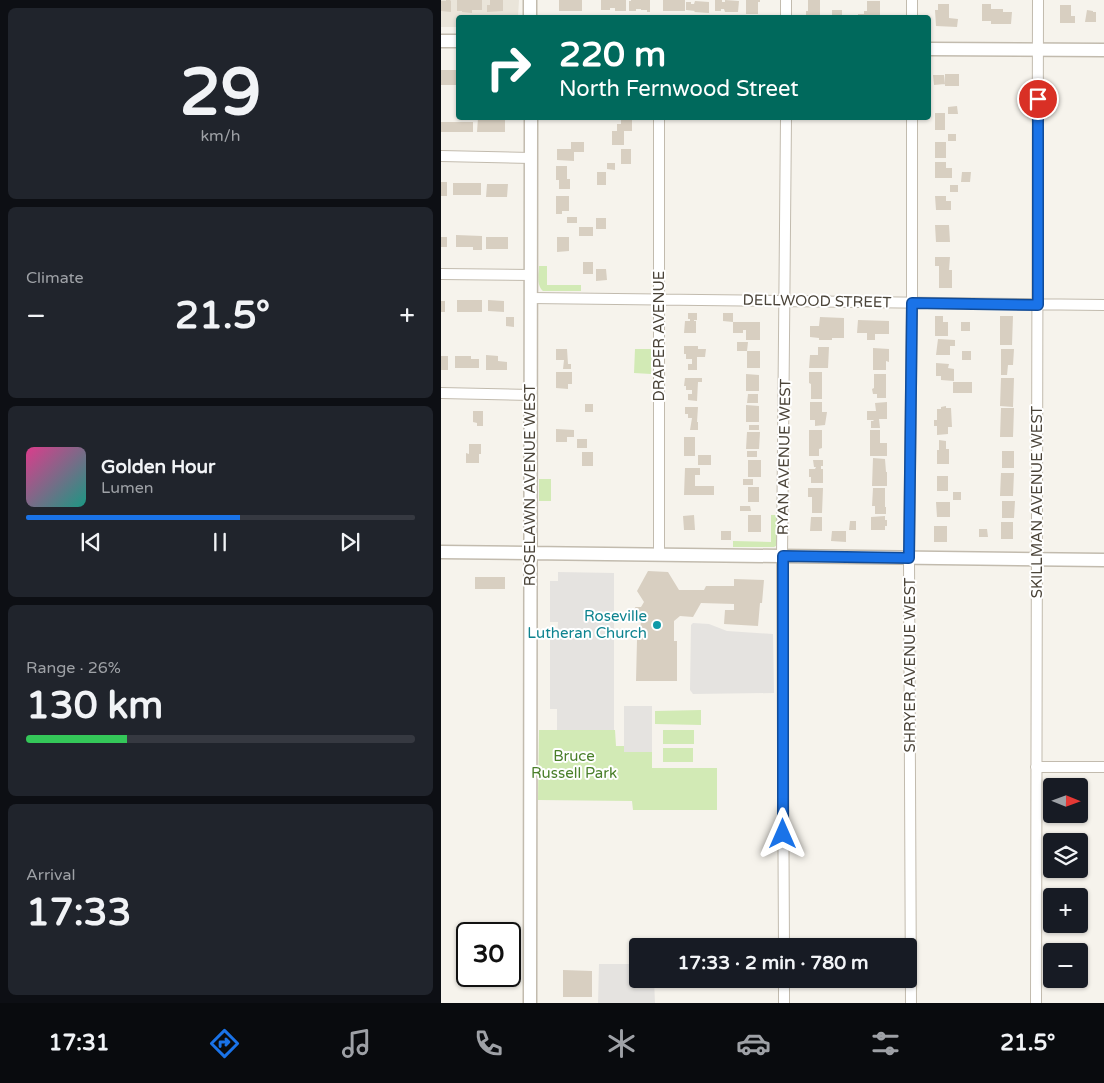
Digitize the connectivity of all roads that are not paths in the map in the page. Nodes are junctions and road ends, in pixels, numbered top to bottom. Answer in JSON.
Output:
{"nodes":[{"id":1,"x":530,"y":0,"type":"edge"},
{"id":2,"x":786,"y":0,"type":"edge"},
{"id":3,"x":912,"y":0,"type":"edge"},
{"id":4,"x":1038,"y":0,"type":"edge"},
{"id":5,"x":530,"y":15,"type":"edge"},
{"id":6,"x":786,"y":15,"type":"edge"},
{"id":7,"x":912,"y":15,"type":"edge"},
{"id":8,"x":441,"y":41,"type":"edge"},
{"id":9,"x":456,"y":41,"type":"edge"},
{"id":10,"x":931,"y":49,"type":"edge"},
{"id":11,"x":1038,"y":50,"type":"junction"},
{"id":12,"x":1104,"y":50,"type":"edge"},
{"id":13,"x":531,"y":120,"type":"edge"},
{"id":14,"x":659,"y":120,"type":"edge"},
{"id":15,"x":786,"y":120,"type":"edge"},
{"id":16,"x":912,"y":120,"type":"edge"},
{"id":17,"x":441,"y":156,"type":"edge"},
{"id":18,"x":531,"y":158,"type":"junction"},
{"id":19,"x":441,"y":274,"type":"edge"},
{"id":20,"x":531,"y":275,"type":"junction"},
{"id":21,"x":531,"y":298,"type":"junction"},
{"id":22,"x":659,"y":299,"type":"junction"},
{"id":23,"x":785,"y":301,"type":"junction"},
{"id":24,"x":912,"y":303,"type":"junction"},
{"id":25,"x":1038,"y":305,"type":"junction"},
{"id":26,"x":1104,"y":306,"type":"edge"},
{"id":27,"x":441,"y":393,"type":"edge"},
{"id":28,"x":530,"y":395,"type":"junction"},
{"id":29,"x":441,"y":552,"type":"edge"},
{"id":30,"x":530,"y":553,"type":"junction"},
{"id":31,"x":659,"y":555,"type":"junction"},
{"id":32,"x":783,"y":556,"type":"junction"},
{"id":33,"x":909,"y":558,"type":"junction"},
{"id":34,"x":1037,"y":560,"type":"junction"},
{"id":35,"x":1104,"y":560,"type":"edge"},
{"id":36,"x":1036,"y":767,"type":"junction"},
{"id":37,"x":1104,"y":767,"type":"edge"},
{"id":38,"x":784,"y":938,"type":"edge"},
{"id":39,"x":784,"y":988,"type":"edge"},
{"id":40,"x":530,"y":1003,"type":"edge"},
{"id":41,"x":784,"y":1003,"type":"edge"},
{"id":42,"x":911,"y":1003,"type":"edge"},
{"id":43,"x":1037,"y":1003,"type":"edge"}],
"edges":[{"from":1,"to":5,"type":"street"},
{"from":2,"to":6,"type":"street"},
{"from":3,"to":7,"type":"street"},
{"from":4,"to":11,"type":"street","name":"SKILLMAN AVENUE WEST"},
{"from":8,"to":9,"type":"street"},
{"from":10,"to":11,"type":"street"},
{"from":11,"to":12,"type":"street"},
{"from":11,"to":25,"type":"street","name":"SKILLMAN AVENUE WEST"},
{"from":13,"to":18,"type":"street","name":"ROSELAWN AVENUE WEST"},
{"from":14,"to":22,"type":"street","name":"DRAPER AVENUE"},
{"from":15,"to":23,"type":"street","name":"RYAN AVENUE WEST"},
{"from":16,"to":24,"type":"street","name":"SHRYER AVENUE WEST"},
{"from":17,"to":18,"type":"street"},
{"from":18,"to":20,"type":"street","name":"ROSELAWN AVENUE WEST"},
{"from":19,"to":20,"type":"street"},
{"from":20,"to":21,"type":"street","name":"ROSELAWN AVENUE WEST"},
{"from":21,"to":22,"type":"street","name":"DELLWOOD STREET"},
{"from":21,"to":28,"type":"street","name":"ROSELAWN AVENUE WEST"},
{"from":22,"to":23,"type":"street","name":"DELLWOOD STREET"},
{"from":22,"to":31,"type":"street","name":"DRAPER AVENUE"},
{"from":23,"to":24,"type":"street","name":"DELLWOOD STREET"},
{"from":23,"to":32,"type":"street","name":"RYAN AVENUE WEST"},
{"from":24,"to":25,"type":"street","name":"DELLWOOD STREET"},
{"from":24,"to":33,"type":"street","name":"SHRYER AVENUE WEST"},
{"from":25,"to":26,"type":"street","name":"DELLWOOD STREET"},
{"from":25,"to":34,"type":"street","name":"SKILLMAN AVENUE WEST"},
{"from":27,"to":28,"type":"street"},
{"from":28,"to":30,"type":"street","name":"ROSELAWN AVENUE WEST"},
{"from":29,"to":30,"type":"street"},
{"from":30,"to":31,"type":"street"},
{"from":30,"to":40,"type":"street","name":"ROSELAWN AVENUE WEST"},
{"from":31,"to":32,"type":"street"},
{"from":32,"to":33,"type":"street"},
{"from":32,"to":38,"type":"street","name":"RYAN AVENUE WEST"},
{"from":33,"to":34,"type":"street"},
{"from":33,"to":42,"type":"street","name":"SHRYER AVENUE WEST"},
{"from":34,"to":35,"type":"street"},
{"from":34,"to":36,"type":"street","name":"SKILLMAN AVENUE WEST"},
{"from":36,"to":37,"type":"street"},
{"from":36,"to":43,"type":"street","name":"SKILLMAN AVENUE WEST"},
{"from":39,"to":41,"type":"street"}]}
